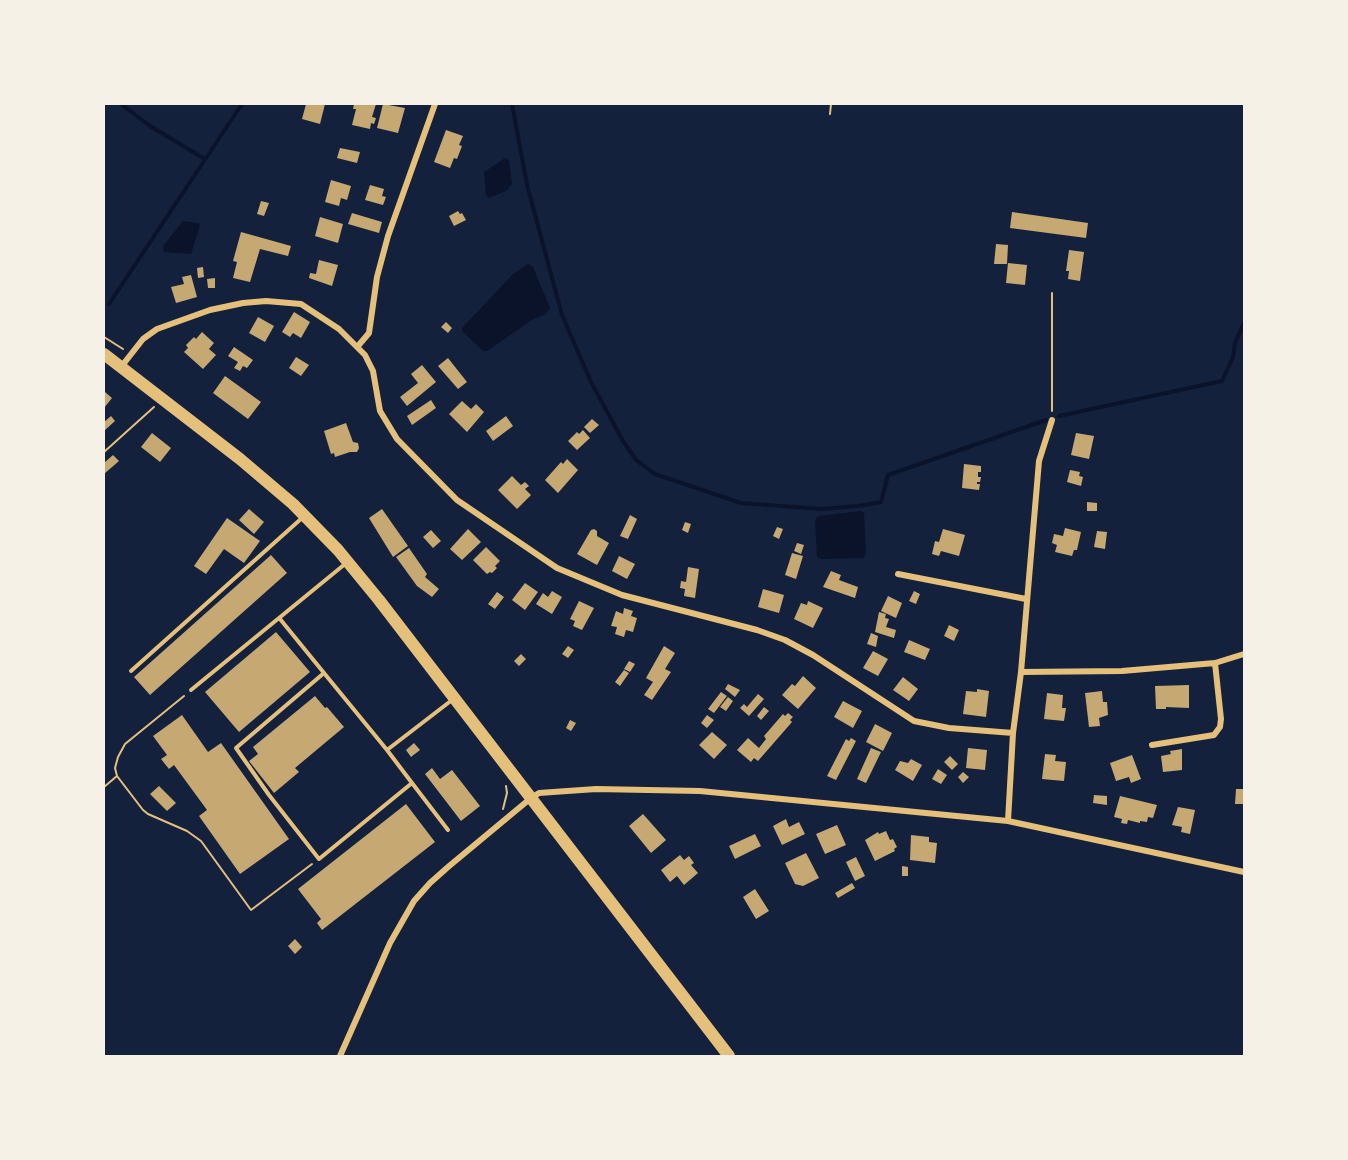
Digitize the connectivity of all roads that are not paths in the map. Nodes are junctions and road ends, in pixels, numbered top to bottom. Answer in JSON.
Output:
{"nodes":[{"id":1,"x":435,"y":104,"type":"edge"},
{"id":2,"x":358,"y":346,"type":"junction"},
{"id":3,"x":104,"y":354,"type":"edge"},
{"id":4,"x":120,"y":367,"type":"junction"},
{"id":5,"x":1052,"y":420,"type":"road end"},
{"id":6,"x":304,"y":515,"type":"junction"},
{"id":7,"x":348,"y":561,"type":"junction"},
{"id":8,"x":897,"y":574,"type":"dead end"},
{"id":9,"x":1026,"y":599,"type":"junction"},
{"id":10,"x":280,"y":619,"type":"junction"},
{"id":11,"x":1245,"y":654,"type":"edge"},
{"id":12,"x":1215,"y":663,"type":"junction"},
{"id":13,"x":131,"y":671,"type":"dead end"},
{"id":14,"x":1021,"y":672,"type":"junction"},
{"id":15,"x":324,"y":673,"type":"junction"},
{"id":16,"x":191,"y":690,"type":"road end"},
{"id":17,"x":455,"y":698,"type":"junction"},
{"id":18,"x":1013,"y":733,"type":"junction"},
{"id":19,"x":1152,"y":745,"type":"dead end"},
{"id":20,"x":387,"y":750,"type":"junction"},
{"id":21,"x":412,"y":783,"type":"junction"},
{"id":22,"x":531,"y":798,"type":"junction"},
{"id":23,"x":1008,"y":821,"type":"junction"},
{"id":24,"x":448,"y":830,"type":"dead end"},
{"id":25,"x":1245,"y":872,"type":"edge"},
{"id":26,"x":340,"y":1056,"type":"edge"},
{"id":27,"x":729,"y":1056,"type":"edge"}],
"edges":[{"from":1,"to":2,"type":"street"},
{"from":2,"to":4,"type":"street"},
{"from":2,"to":18,"type":"street"},
{"from":3,"to":4,"type":"main road"},
{"from":4,"to":6,"type":"main road"},
{"from":5,"to":9,"type":"street"},
{"from":6,"to":7,"type":"main road"},
{"from":6,"to":13,"type":"lane"},
{"from":7,"to":10,"type":"lane"},
{"from":7,"to":17,"type":"main road"},
{"from":8,"to":9,"type":"street"},
{"from":9,"to":14,"type":"street"},
{"from":10,"to":15,"type":"lane"},
{"from":10,"to":16,"type":"lane"},
{"from":11,"to":12,"type":"street"},
{"from":12,"to":14,"type":"street"},
{"from":12,"to":19,"type":"street"},
{"from":14,"to":18,"type":"street"},
{"from":15,"to":20,"type":"lane"},
{"from":15,"to":21,"type":"lane"},
{"from":17,"to":20,"type":"lane"},
{"from":17,"to":22,"type":"main road"},
{"from":18,"to":23,"type":"street"},
{"from":20,"to":21,"type":"lane"},
{"from":21,"to":24,"type":"lane"},
{"from":22,"to":23,"type":"street"},
{"from":22,"to":26,"type":"street"},
{"from":22,"to":27,"type":"main road"},
{"from":23,"to":25,"type":"street"}]}
